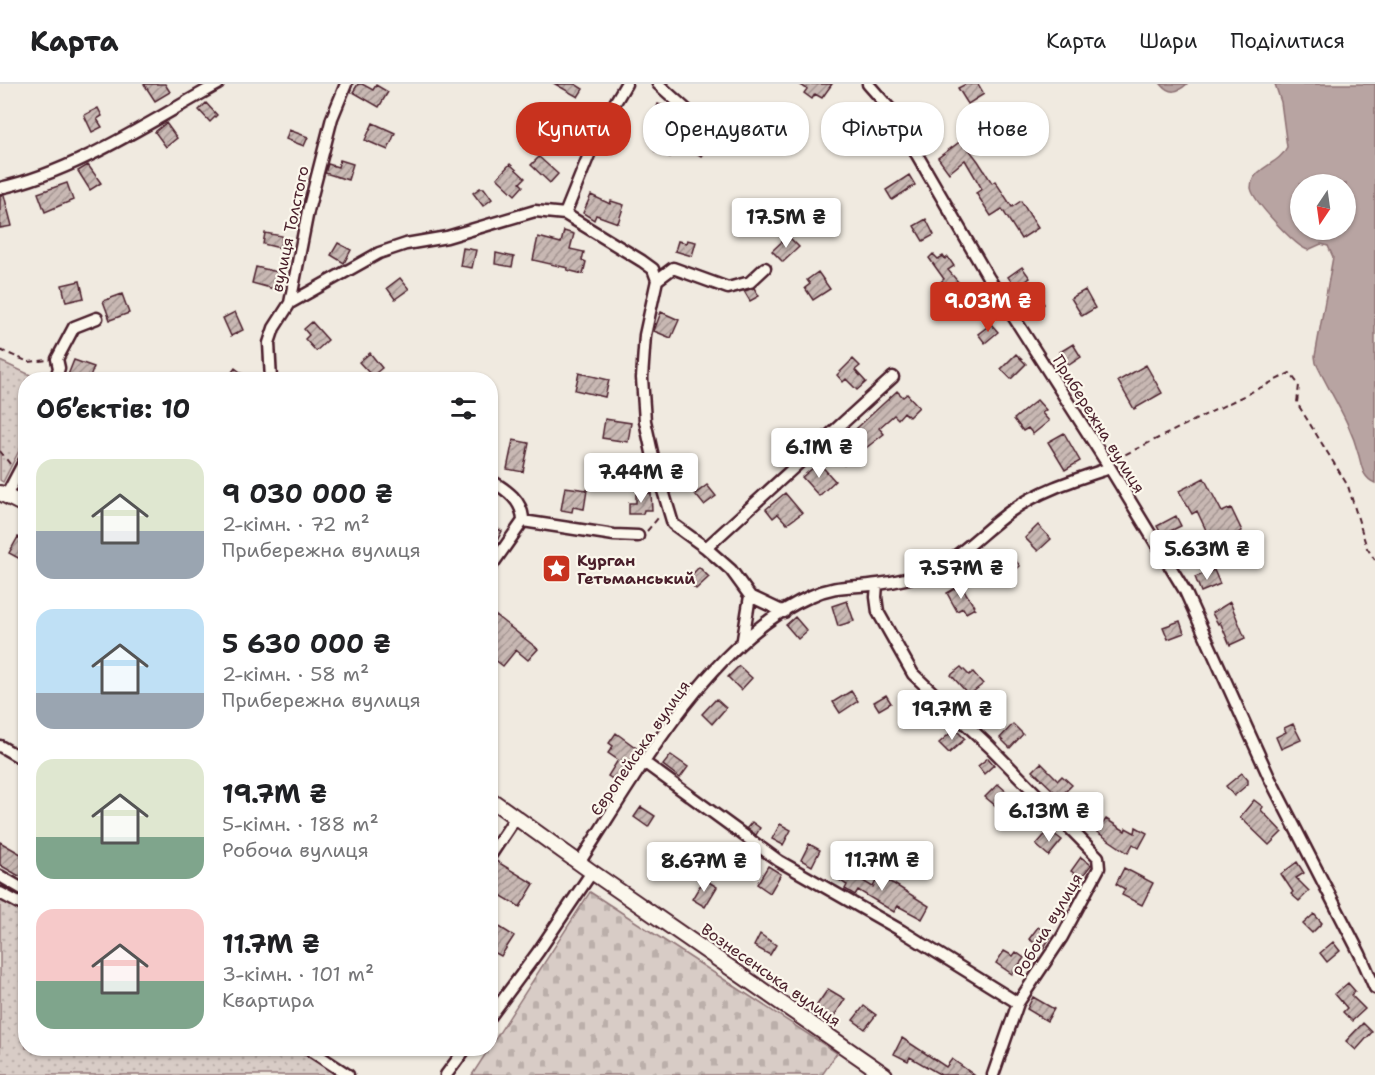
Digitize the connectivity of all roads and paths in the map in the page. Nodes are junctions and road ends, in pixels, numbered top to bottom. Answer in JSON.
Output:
{"nodes":[{"id":1,"x":218,"y":84,"type":"edge"},
{"id":2,"x":346,"y":84,"type":"edge"},
{"id":3,"x":626,"y":84,"type":"edge"},
{"id":4,"x":658,"y":84,"type":"edge"},
{"id":5,"x":868,"y":84,"type":"edge"},
{"id":6,"x":678,"y":102,"type":"edge"},
{"id":7,"x":0,"y":188,"type":"edge"},
{"id":8,"x":565,"y":214,"type":"junction"},
{"id":9,"x":765,"y":268,"type":"dead end"},
{"id":10,"x":657,"y":280,"type":"junction"},
{"id":11,"x":290,"y":303,"type":"junction"},
{"id":12,"x":97,"y":318,"type":"dead end"},
{"id":13,"x":0,"y":350,"type":"edge"},
{"id":14,"x":57,"y":359,"type":"junction"},
{"id":15,"x":58,"y":372,"type":"edge"},
{"id":16,"x":271,"y":372,"type":"edge"},
{"id":17,"x":893,"y":377,"type":"dead end"},
{"id":18,"x":0,"y":451,"type":"edge"},
{"id":19,"x":1109,"y":465,"type":"junction"},
{"id":20,"x":17,"y":474,"type":"joint"},
{"id":21,"x":498,"y":485,"type":"edge"},
{"id":22,"x":3,"y":494,"type":"edge"},
{"id":23,"x":18,"y":502,"type":"edge"},
{"id":24,"x":669,"y":511,"type":"junction"},
{"id":25,"x":523,"y":521,"type":"junction"},
{"id":26,"x":638,"y":536,"type":"joint"},
{"id":27,"x":706,"y":548,"type":"junction"},
{"id":28,"x":498,"y":557,"type":"edge"},
{"id":29,"x":1375,"y":560,"type":"edge"},
{"id":30,"x":877,"y":584,"type":"junction"},
{"id":31,"x":750,"y":596,"type":"junction"},
{"id":32,"x":784,"y":612,"type":"junction"},
{"id":33,"x":743,"y":639,"type":"junction"},
{"id":34,"x":0,"y":746,"type":"edge"},
{"id":35,"x":18,"y":756,"type":"edge"},
{"id":36,"x":645,"y":763,"type":"junction"},
{"id":37,"x":498,"y":805,"type":"edge"},
{"id":38,"x":516,"y":817,"type":"junction"},
{"id":39,"x":498,"y":844,"type":"edge"},
{"id":40,"x":579,"y":863,"type":"junction"},
{"id":41,"x":592,"y":872,"type":"junction"},
{"id":42,"x":0,"y":876,"type":"edge"},
{"id":43,"x":18,"y":886,"type":"edge"},
{"id":44,"x":0,"y":893,"type":"edge"},
{"id":45,"x":18,"y":903,"type":"edge"},
{"id":46,"x":1375,"y":988,"type":"edge"},
{"id":47,"x":1018,"y":1003,"type":"junction"},
{"id":48,"x":498,"y":1006,"type":"edge"},
{"id":49,"x":319,"y":1056,"type":"edge"},
{"id":50,"x":458,"y":1058,"type":"joint"},
{"id":51,"x":348,"y":1075,"type":"edge"},
{"id":52,"x":446,"y":1075,"type":"edge"},
{"id":53,"x":459,"y":1075,"type":"edge"},
{"id":54,"x":885,"y":1075,"type":"edge"},
{"id":55,"x":993,"y":1075,"type":"edge"}],
"edges":[{"from":1,"to":7,"type":"street"},
{"from":2,"to":11,"type":"street","name":"вулиця Толстого"},
{"from":3,"to":8,"type":"street"},
{"from":4,"to":6,"type":"street"},
{"from":5,"to":19,"type":"street","name":"Прибережна вулиця"},
{"from":8,"to":10,"type":"street"},
{"from":8,"to":11,"type":"street"},
{"from":9,"to":10,"type":"street"},
{"from":10,"to":24,"type":"street"},
{"from":11,"to":16,"type":"street","name":"вулиця Толстого"},
{"from":12,"to":14,"type":"street"},
{"from":13,"to":14,"type":"path"},
{"from":14,"to":15,"type":"street"},
{"from":17,"to":27,"type":"street"},
{"from":18,"to":20,"type":"path"},
{"from":19,"to":29,"type":"path"},
{"from":19,"to":30,"type":"street","name":"Європейська вулиця"},
{"from":19,"to":46,"type":"street","name":"Прибережна вулиця"},
{"from":20,"to":22,"type":"street"},
{"from":21,"to":25,"type":"street"},
{"from":22,"to":23,"type":"main road"},
{"from":24,"to":26,"type":"path"},
{"from":24,"to":27,"type":"street"},
{"from":25,"to":26,"type":"street"},
{"from":25,"to":28,"type":"street"},
{"from":27,"to":31,"type":"street"},
{"from":30,"to":32,"type":"street","name":"Європейська вулиця"},
{"from":30,"to":47,"type":"street","name":"Робоча вулиця"},
{"from":31,"to":32,"type":"street"},
{"from":31,"to":33,"type":"street"},
{"from":32,"to":33,"type":"street","name":"Європейська вулиця"},
{"from":33,"to":36,"type":"street","name":"Європейська вулиця"},
{"from":34,"to":35,"type":"street"},
{"from":36,"to":40,"type":"street","name":"Європейська вулиця"},
{"from":36,"to":47,"type":"street"},
{"from":37,"to":38,"type":"main road","name":"Вознесенська вулиця"},
{"from":38,"to":39,"type":"street"},
{"from":38,"to":40,"type":"main road","name":"Вознесенська вулиця"},
{"from":40,"to":41,"type":"main road","name":"Вознесенська вулиця"},
{"from":41,"to":48,"type":"street"},
{"from":41,"to":54,"type":"main road","name":"Вознесенська вулиця"},
{"from":42,"to":43,"type":"street"},
{"from":44,"to":45,"type":"street"},
{"from":47,"to":55,"type":"street","name":"Робоча вулиця"},
{"from":49,"to":51,"type":"street"},
{"from":50,"to":52,"type":"street"},
{"from":50,"to":53,"type":"street"}]}
